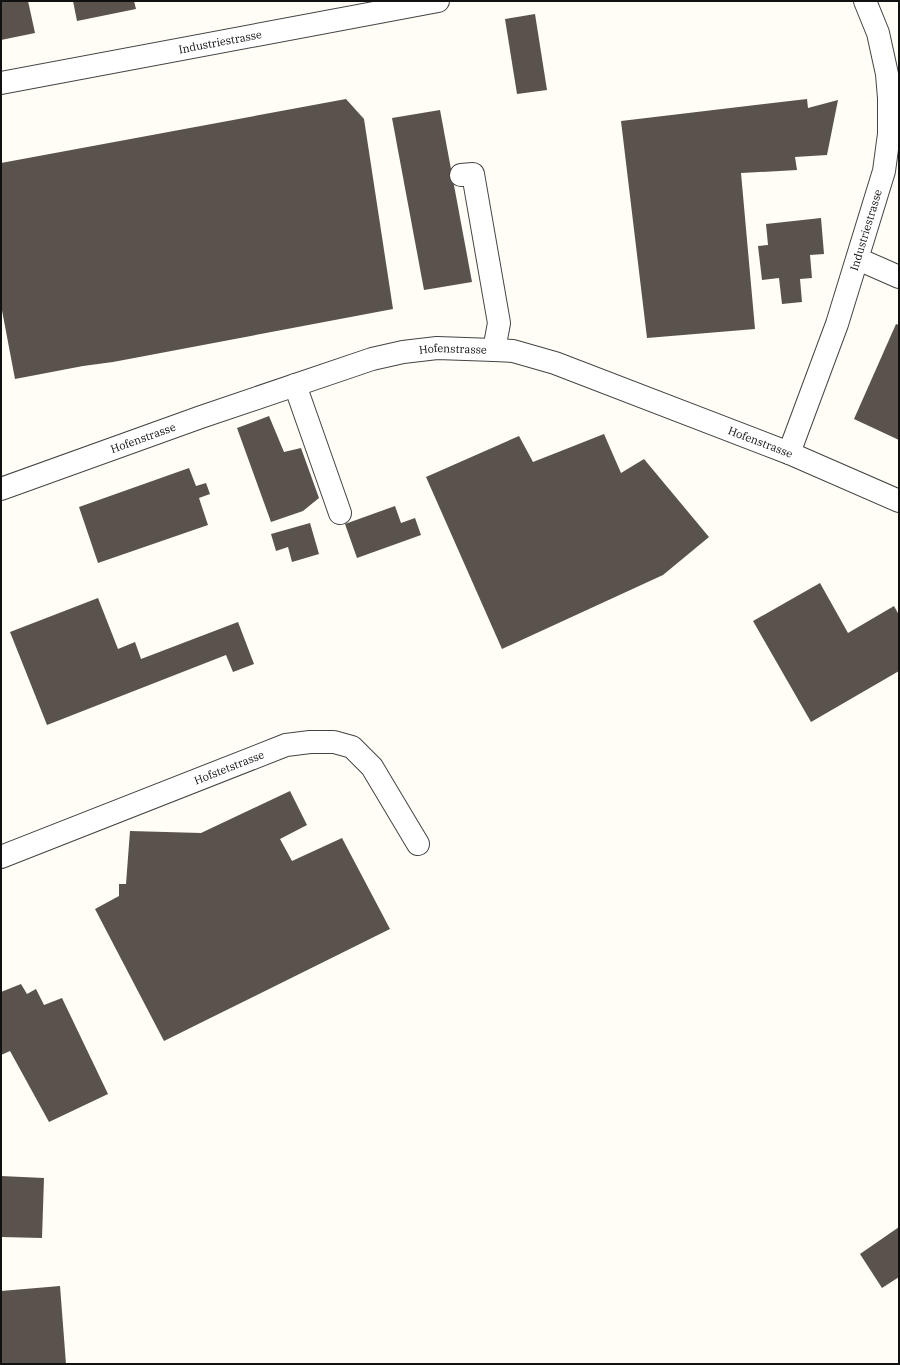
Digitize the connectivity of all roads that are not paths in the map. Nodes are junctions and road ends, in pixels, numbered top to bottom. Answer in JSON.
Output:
{"nodes":[{"id":1,"x":438,"y":1,"type":"edge"},
{"id":2,"x":865,"y":1,"type":"edge"},
{"id":3,"x":1,"y":84,"type":"edge"},
{"id":4,"x":461,"y":174,"type":"dead end"},
{"id":5,"x":858,"y":259,"type":"junction"},
{"id":6,"x":899,"y":277,"type":"edge"},
{"id":7,"x":494,"y":350,"type":"junction"},
{"id":8,"x":295,"y":385,"type":"junction"},
{"id":9,"x":789,"y":452,"type":"junction"},
{"id":10,"x":1,"y":489,"type":"edge"},
{"id":11,"x":899,"y":501,"type":"edge"},
{"id":12,"x":340,"y":513,"type":"dead end"},
{"id":13,"x":418,"y":844,"type":"dead end"},
{"id":14,"x":1,"y":857,"type":"edge"}],
"edges":[{"from":1,"to":3,"type":"street","name":"Industriestrasse"},
{"from":2,"to":5,"type":"street","name":"Industriestrasse"},
{"from":4,"to":7,"type":"street"},
{"from":5,"to":6,"type":"street"},
{"from":5,"to":9,"type":"street","name":"Industriestrasse"},
{"from":7,"to":8,"type":"street","name":"Hofenstrasse"},
{"from":7,"to":9,"type":"street","name":"Hofenstrasse"},
{"from":8,"to":10,"type":"street","name":"Hofenstrasse"},
{"from":8,"to":12,"type":"street"},
{"from":9,"to":11,"type":"street","name":"Hofenstrasse"},
{"from":13,"to":14,"type":"street","name":"Hofstetstrasse"}]}
